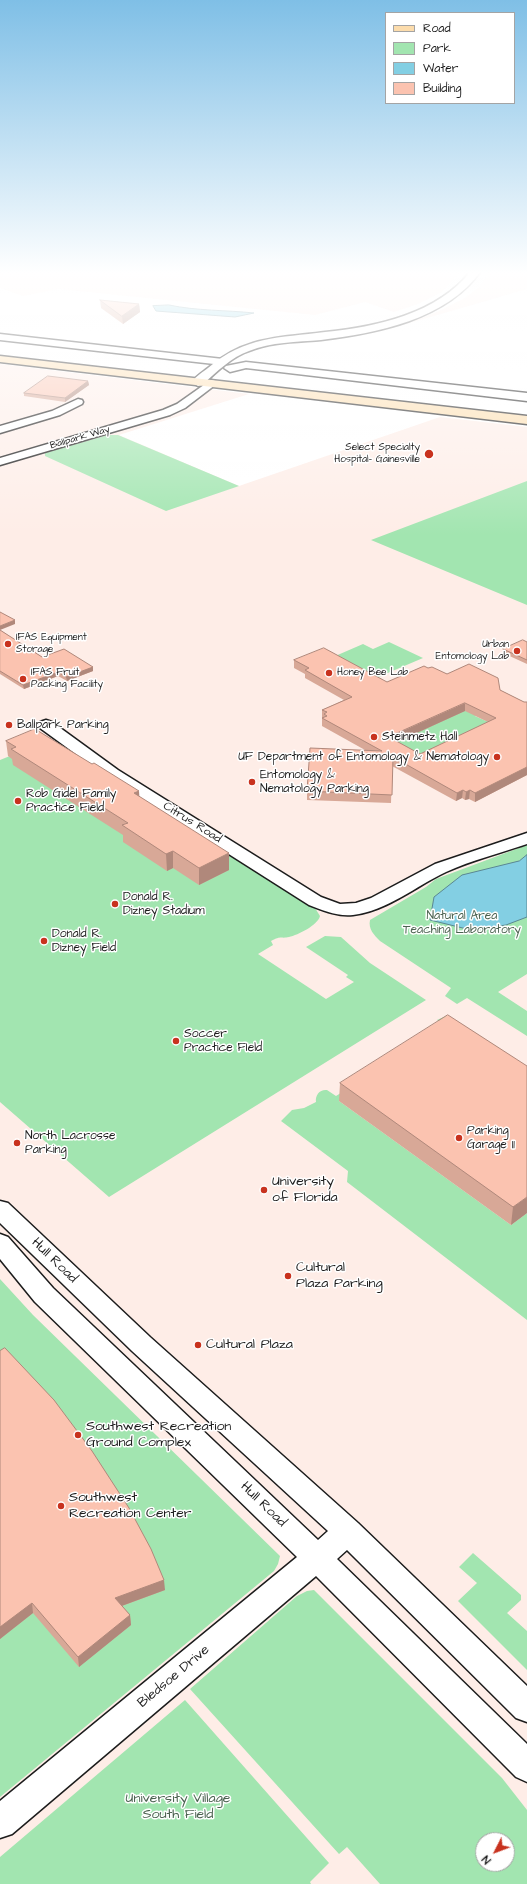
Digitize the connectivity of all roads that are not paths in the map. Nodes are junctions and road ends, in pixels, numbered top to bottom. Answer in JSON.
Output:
{"nodes":[{"id":1,"x":0,"y":359,"type":"edge"},
{"id":2,"x":61,"y":359,"type":"edge"},
{"id":3,"x":195,"y":359,"type":"edge"},
{"id":4,"x":231,"y":359,"type":"edge"},
{"id":5,"x":248,"y":359,"type":"edge"},
{"id":6,"x":243,"y":362,"type":"junction"},
{"id":7,"x":224,"y":368,"type":"junction"},
{"id":8,"x":206,"y":380,"type":"junction"},
{"id":9,"x":527,"y":397,"type":"edge"},
{"id":10,"x":78,"y":402,"type":"dead end"},
{"id":11,"x":457,"y":403,"type":"junction"},
{"id":12,"x":429,"y":409,"type":"junction"},
{"id":13,"x":527,"y":411,"type":"edge"},
{"id":14,"x":527,"y":420,"type":"edge"},
{"id":15,"x":0,"y":430,"type":"edge"},
{"id":16,"x":16,"y":447,"type":"dead end"},
{"id":17,"x":29,"y":453,"type":"junction"},
{"id":18,"x":0,"y":462,"type":"edge"},
{"id":19,"x":46,"y":725,"type":"dead end"},
{"id":20,"x":527,"y":838,"type":"edge"},
{"id":21,"x":0,"y":1209,"type":"edge"},
{"id":22,"x":0,"y":1243,"type":"edge"},
{"id":23,"x":348,"y":1532,"type":"junction"},
{"id":24,"x":316,"y":1557,"type":"junction"},
{"id":25,"x":527,"y":1707,"type":"edge"},
{"id":26,"x":527,"y":1766,"type":"edge"},
{"id":27,"x":0,"y":1822,"type":"edge"}],
"edges":[{"from":1,"to":8,"type":"main road"},
{"from":2,"to":8,"type":"main road"},
{"from":3,"to":7,"type":"street"},
{"from":4,"to":7,"type":"street"},
{"from":5,"to":6,"type":"street"},
{"from":6,"to":7,"type":"street"},
{"from":6,"to":9,"type":"street"},
{"from":7,"to":8,"type":"street"},
{"from":7,"to":11,"type":"main road"},
{"from":8,"to":12,"type":"main road"},
{"from":8,"to":17,"type":"street","name":"Ballpark Way"},
{"from":10,"to":15,"type":"street"},
{"from":11,"to":12,"type":"main road"},
{"from":11,"to":13,"type":"main road"},
{"from":12,"to":14,"type":"main road"},
{"from":16,"to":17,"type":"street"},
{"from":17,"to":18,"type":"street","name":"Ballpark Way"},
{"from":19,"to":20,"type":"street","name":"Citrus Road"},
{"from":21,"to":23,"type":"street","name":"Hull Road"},
{"from":22,"to":24,"type":"street","name":"Hull Road"},
{"from":23,"to":24,"type":"street","name":"Bledsoe Drive"},
{"from":23,"to":25,"type":"street","name":"Hull Road"},
{"from":24,"to":26,"type":"street","name":"Hull Road"},
{"from":24,"to":27,"type":"street","name":"Bledsoe Drive"}]}
